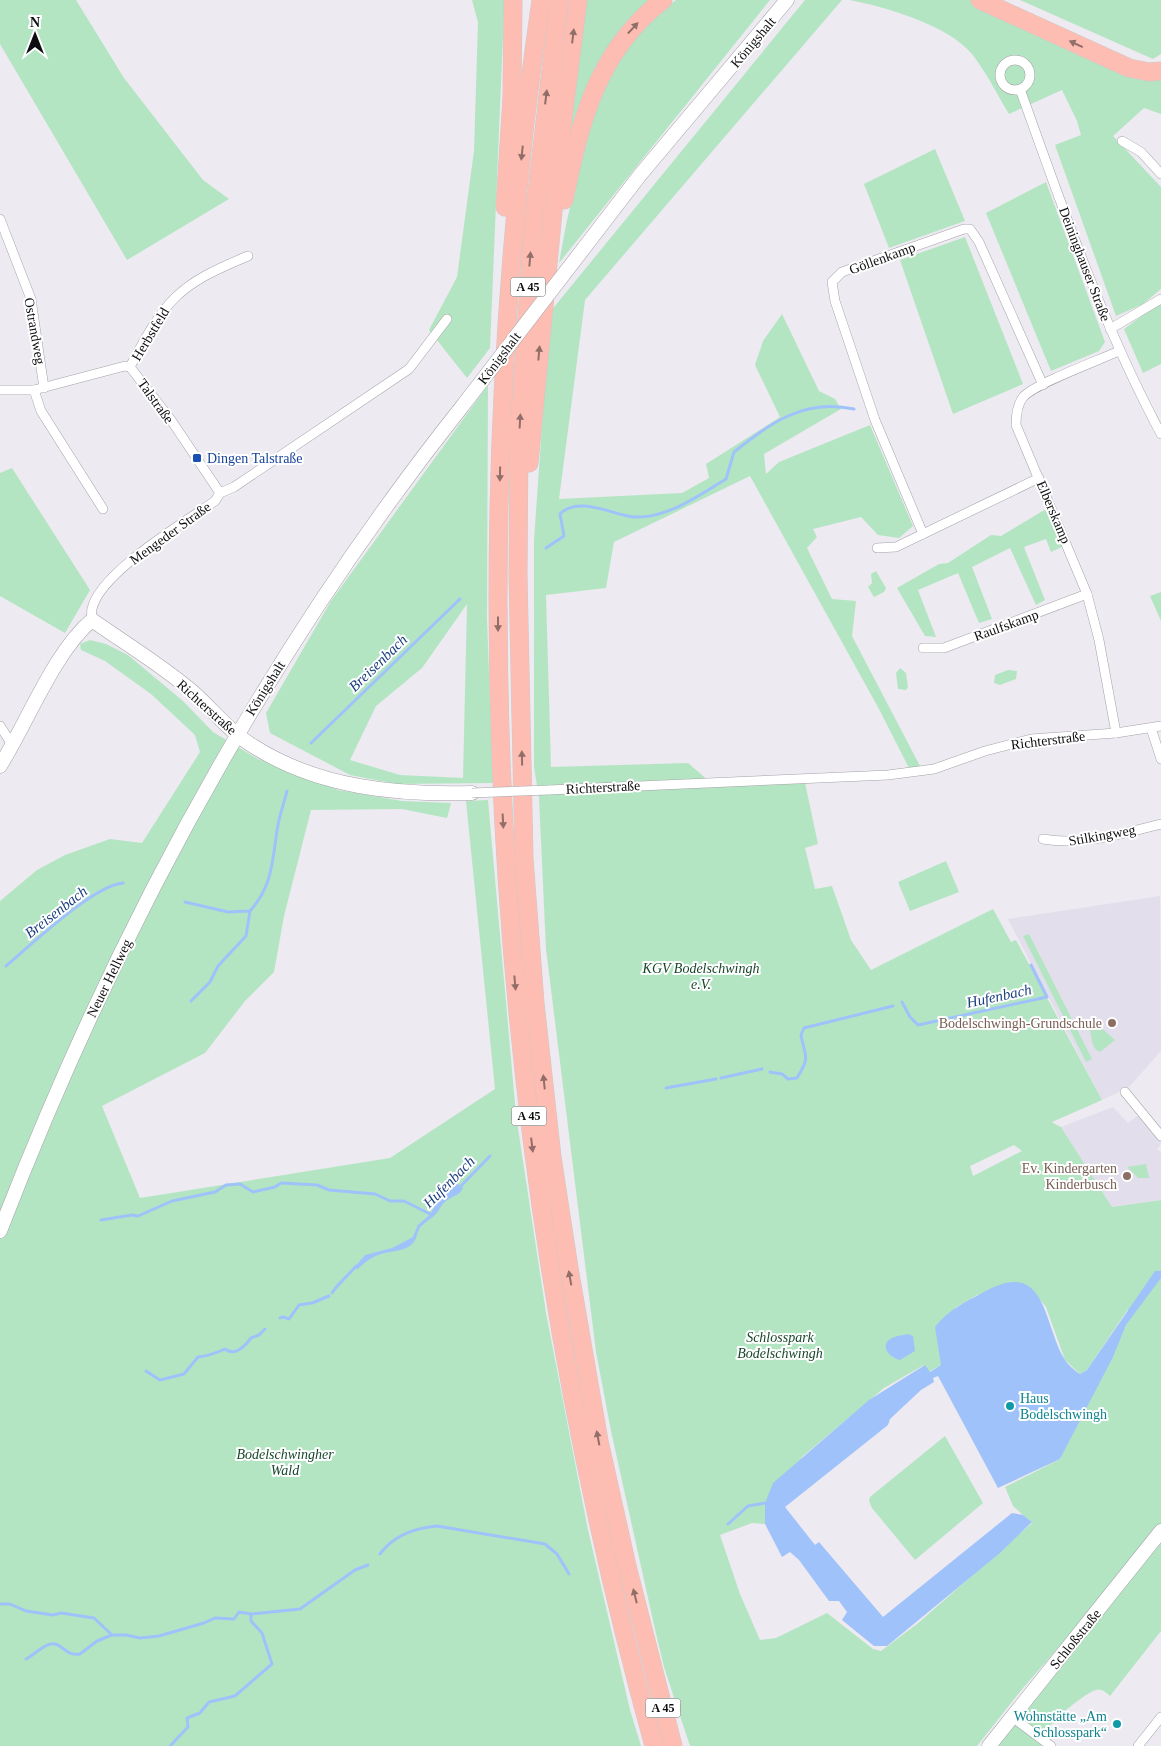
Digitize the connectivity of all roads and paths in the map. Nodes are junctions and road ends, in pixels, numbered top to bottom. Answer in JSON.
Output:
{"nodes":[{"id":1,"x":513,"y":0,"type":"edge"},
{"id":2,"x":523,"y":0,"type":"edge"},
{"id":3,"x":541,"y":0,"type":"edge"},
{"id":4,"x":559,"y":0,"type":"edge"},
{"id":5,"x":578,"y":0,"type":"edge"},
{"id":6,"x":663,"y":0,"type":"edge"},
{"id":7,"x":788,"y":0,"type":"edge"},
{"id":8,"x":980,"y":0,"type":"edge"},
{"id":9,"x":1161,"y":71,"type":"edge"},
{"id":10,"x":1020,"y":89,"type":"dead end"},
{"id":11,"x":512,"y":97,"type":"junction"},
{"id":12,"x":1122,"y":141,"type":"dead end"},
{"id":13,"x":1161,"y":174,"type":"edge"},
{"id":14,"x":0,"y":219,"type":"edge"},
{"id":15,"x":248,"y":256,"type":"dead end"},
{"id":16,"x":548,"y":258,"type":"junction"},
{"id":17,"x":1161,"y":299,"type":"edge"},
{"id":18,"x":446,"y":319,"type":"dead end"},
{"id":19,"x":1110,"y":329,"type":"junction"},
{"id":20,"x":505,"y":338,"type":"junction"},
{"id":21,"x":1119,"y":351,"type":"junction"},
{"id":22,"x":130,"y":367,"type":"junction"},
{"id":23,"x":1043,"y":385,"type":"junction"},
{"id":24,"x":44,"y":388,"type":"junction"},
{"id":25,"x":0,"y":390,"type":"edge"},
{"id":26,"x":34,"y":390,"type":"junction"},
{"id":27,"x":1161,"y":434,"type":"edge"},
{"id":28,"x":1039,"y":478,"type":"junction"},
{"id":29,"x":220,"y":493,"type":"junction"},
{"id":30,"x":103,"y":509,"type":"dead end"},
{"id":31,"x":923,"y":534,"type":"junction"},
{"id":32,"x":877,"y":548,"type":"dead end"},
{"id":33,"x":518,"y":575,"type":"junction"},
{"id":34,"x":1087,"y":594,"type":"junction"},
{"id":35,"x":92,"y":620,"type":"junction"},
{"id":36,"x":923,"y":648,"type":"dead end"},
{"id":37,"x":0,"y":726,"type":"edge"},
{"id":38,"x":1161,"y":726,"type":"edge"},
{"id":39,"x":1151,"y":728,"type":"junction"},
{"id":40,"x":1116,"y":733,"type":"junction"},
{"id":41,"x":236,"y":734,"type":"junction"},
{"id":42,"x":13,"y":746,"type":"junction"},
{"id":43,"x":1161,"y":759,"type":"edge"},
{"id":44,"x":0,"y":766,"type":"edge"},
{"id":45,"x":472,"y":793,"type":"joint"},
{"id":46,"x":1161,"y":824,"type":"edge"},
{"id":47,"x":1043,"y":839,"type":"dead end"},
{"id":48,"x":1125,"y":1092,"type":"dead end"},
{"id":49,"x":1161,"y":1136,"type":"edge"},
{"id":50,"x":0,"y":1231,"type":"edge"},
{"id":51,"x":1161,"y":1531,"type":"edge"},
{"id":52,"x":1012,"y":1717,"type":"junction"},
{"id":53,"x":1160,"y":1720,"type":"edge"},
{"id":54,"x":654,"y":1746,"type":"edge"},
{"id":55,"x":673,"y":1746,"type":"edge"},
{"id":56,"x":989,"y":1746,"type":"edge"},
{"id":57,"x":1051,"y":1746,"type":"edge"},
{"id":58,"x":1138,"y":1746,"type":"edge"}],
"edges":[{"from":1,"to":11,"type":"highway"},
{"from":2,"to":11,"type":"highway"},
{"from":3,"to":20,"type":"highway","number":"A 45","one_way":true},
{"from":33,"to":4,"type":"highway","number":"A 45","one_way":true},
{"from":16,"to":5,"type":"highway","one_way":true},
{"from":16,"to":6,"type":"highway","one_way":true},
{"from":7,"to":41,"type":"main road","name":"Königshalt","bridge":true},
{"from":9,"to":8,"type":"highway","one_way":true},
{"from":10,"to":19,"type":"street","name":"Deininghauser Straße"},
{"from":11,"to":20,"type":"highway"},
{"from":12,"to":13,"type":"street"},
{"from":14,"to":24,"type":"street","name":"Ostrandweg"},
{"from":15,"to":22,"type":"street","name":"Herbstfeld"},
{"from":33,"to":16,"type":"highway","one_way":true},
{"from":17,"to":19,"type":"street"},
{"from":18,"to":29,"type":"street","name":"Mengeder Straße"},
{"from":19,"to":21,"type":"street","name":"Deininghauser Straße"},
{"from":20,"to":54,"type":"highway","number":"A 45","one_way":true},
{"from":21,"to":23,"type":"street","name":"Elberskamp"},
{"from":21,"to":27,"type":"street","name":"Deininghauser Straße"},
{"from":22,"to":24,"type":"street","name":"Talstraße"},
{"from":22,"to":29,"type":"street","name":"Talstraße"},
{"from":23,"to":28,"type":"street","name":"Elberskamp"},
{"from":23,"to":31,"type":"street","name":"Göllenkamp"},
{"from":24,"to":26,"type":"street","name":"Talstraße"},
{"from":25,"to":26,"type":"street","name":"Talstraße"},
{"from":26,"to":30,"type":"street"},
{"from":28,"to":31,"type":"street"},
{"from":28,"to":34,"type":"street","name":"Elberskamp"},
{"from":29,"to":35,"type":"street","name":"Mengeder Straße"},
{"from":31,"to":32,"type":"street"},
{"from":55,"to":33,"type":"highway","number":"A 45","one_way":true},
{"from":34,"to":36,"type":"street","name":"Raulfskamp"},
{"from":34,"to":40,"type":"street","name":"Elberskamp"},
{"from":35,"to":41,"type":"main road","name":"Richterstraße"},
{"from":35,"to":42,"type":"main road"},
{"from":37,"to":42,"type":"street"},
{"from":38,"to":39,"type":"street","name":"Richterstraße"},
{"from":39,"to":40,"type":"street","name":"Richterstraße"},
{"from":39,"to":43,"type":"street"},
{"from":40,"to":45,"type":"street","name":"Richterstraße","bridge":true},
{"from":41,"to":45,"type":"main road","name":"Richterstraße"},
{"from":41,"to":50,"type":"main road","name":"Neuer Hellweg"},
{"from":42,"to":44,"type":"main road"},
{"from":46,"to":47,"type":"street","name":"Stilkingweg"},
{"from":48,"to":49,"type":"street"},
{"from":51,"to":52,"type":"main road","name":"Schloßstraße"},
{"from":52,"to":56,"type":"main road","name":"Schloßstraße"},
{"from":52,"to":57,"type":"street"},
{"from":53,"to":58,"type":"street"}]}
